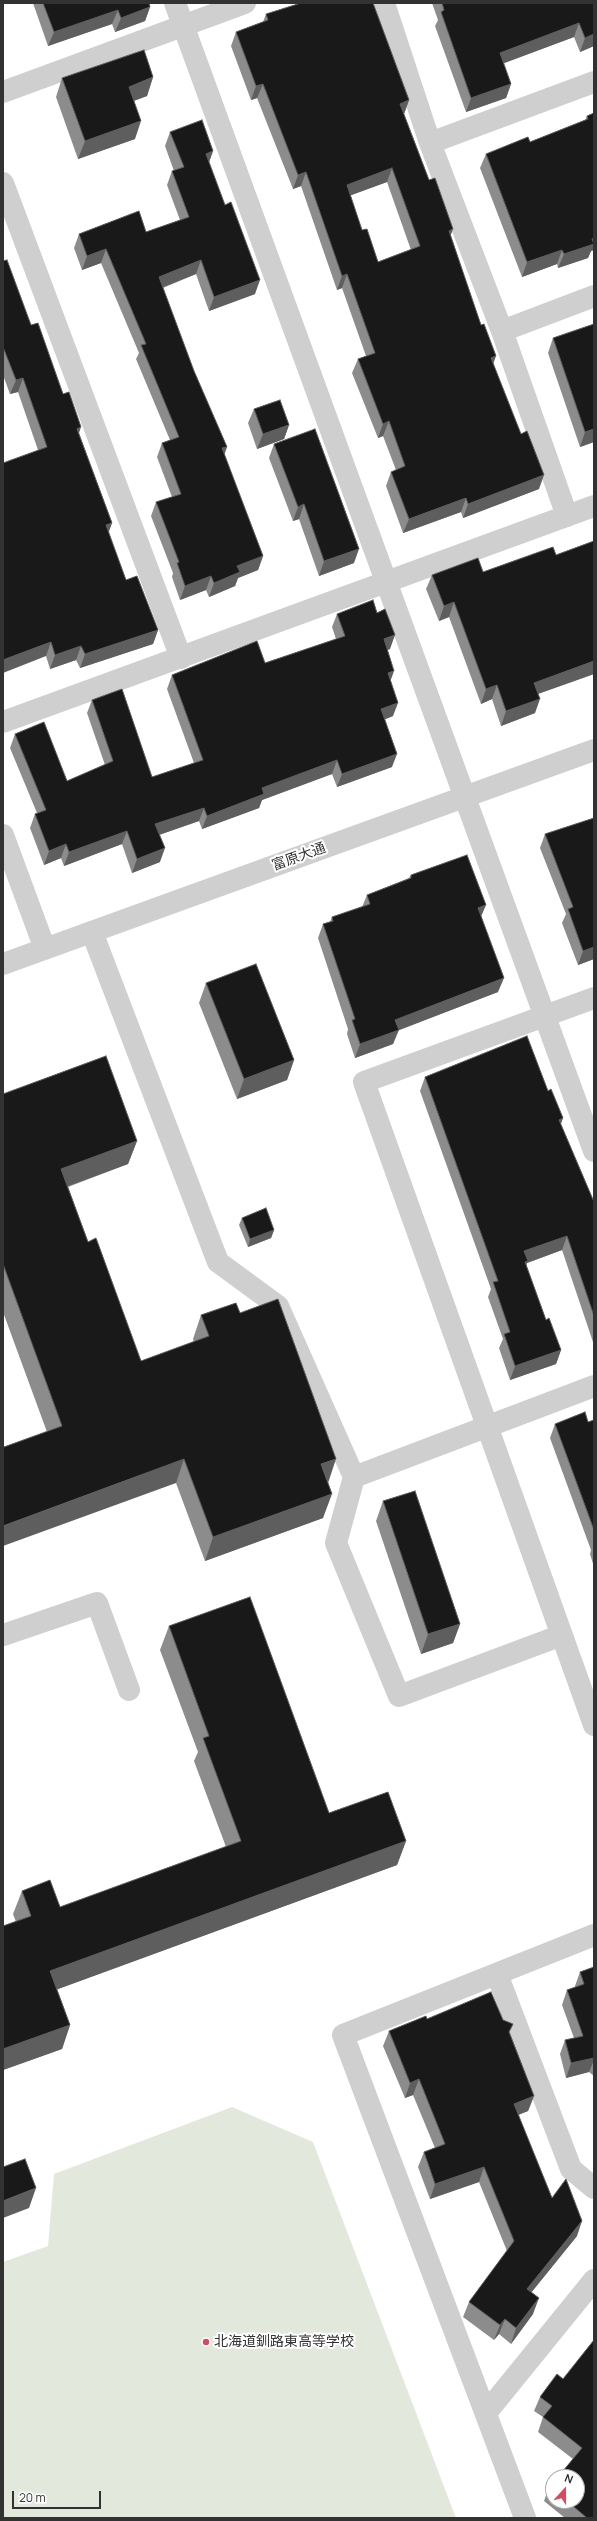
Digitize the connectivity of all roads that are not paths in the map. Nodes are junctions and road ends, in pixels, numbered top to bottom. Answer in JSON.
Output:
{"nodes":[{"id":1,"x":175,"y":3,"type":"edge"},
{"id":2,"x":245,"y":3,"type":"edge"},
{"id":3,"x":384,"y":3,"type":"edge"},
{"id":4,"x":184,"y":25,"type":"junction"},
{"id":5,"x":594,"y":82,"type":"edge"},
{"id":6,"x":3,"y":92,"type":"edge"},
{"id":7,"x":430,"y":143,"type":"junction"},
{"id":8,"x":3,"y":183,"type":"edge"},
{"id":9,"x":594,"y":296,"type":"edge"},
{"id":10,"x":502,"y":330,"type":"junction"},
{"id":11,"x":594,"y":506,"type":"edge"},
{"id":12,"x":567,"y":516,"type":"junction"},
{"id":13,"x":385,"y":581,"type":"junction"},
{"id":14,"x":181,"y":658,"type":"junction"},
{"id":15,"x":3,"y":722,"type":"edge"},
{"id":16,"x":594,"y":750,"type":"edge"},
{"id":17,"x":464,"y":797,"type":"junction"},
{"id":18,"x":3,"y":836,"type":"edge"},
{"id":19,"x":92,"y":932,"type":"junction"},
{"id":20,"x":45,"y":949,"type":"junction"},
{"id":21,"x":3,"y":964,"type":"edge"},
{"id":22,"x":594,"y":998,"type":"edge"},
{"id":23,"x":545,"y":1016,"type":"junction"},
{"id":24,"x":594,"y":1151,"type":"edge"},
{"id":25,"x":594,"y":1386,"type":"edge"},
{"id":26,"x":487,"y":1426,"type":"junction"},
{"id":27,"x":354,"y":1477,"type":"junction"},
{"id":28,"x":3,"y":1635,"type":"edge"},
{"id":29,"x":562,"y":1635,"type":"junction"},
{"id":30,"x":129,"y":1690,"type":"dead end"},
{"id":31,"x":594,"y":1725,"type":"edge"},
{"id":32,"x":594,"y":1936,"type":"edge"},
{"id":33,"x":497,"y":1974,"type":"junction"},
{"id":34,"x":594,"y":2188,"type":"edge"},
{"id":35,"x":594,"y":2280,"type":"edge"},
{"id":36,"x":486,"y":2414,"type":"junction"},
{"id":37,"x":525,"y":2518,"type":"edge"}],
"edges":[{"from":1,"to":4,"type":"street"},
{"from":2,"to":4,"type":"street"},
{"from":3,"to":7,"type":"street"},
{"from":4,"to":6,"type":"street"},
{"from":4,"to":13,"type":"street"},
{"from":5,"to":7,"type":"street"},
{"from":7,"to":10,"type":"street"},
{"from":8,"to":14,"type":"street"},
{"from":9,"to":10,"type":"street"},
{"from":10,"to":12,"type":"street"},
{"from":11,"to":12,"type":"street"},
{"from":12,"to":13,"type":"street"},
{"from":13,"to":14,"type":"street"},
{"from":13,"to":17,"type":"street"},
{"from":14,"to":15,"type":"street"},
{"from":16,"to":17,"type":"street","name":"富原大通"},
{"from":17,"to":19,"type":"street","name":"富原大通"},
{"from":17,"to":23,"type":"street"},
{"from":18,"to":20,"type":"street"},
{"from":19,"to":20,"type":"street","name":"富原大通"},
{"from":19,"to":27,"type":"street"},
{"from":20,"to":21,"type":"street","name":"富原大通"},
{"from":22,"to":23,"type":"street"},
{"from":23,"to":24,"type":"street"},
{"from":23,"to":26,"type":"street"},
{"from":25,"to":26,"type":"street"},
{"from":26,"to":27,"type":"street"},
{"from":26,"to":29,"type":"street"},
{"from":27,"to":29,"type":"street"},
{"from":28,"to":30,"type":"street"},
{"from":29,"to":31,"type":"street"},
{"from":32,"to":33,"type":"street"},
{"from":33,"to":34,"type":"street"},
{"from":33,"to":36,"type":"street"},
{"from":35,"to":36,"type":"street"},
{"from":36,"to":37,"type":"street"}]}
